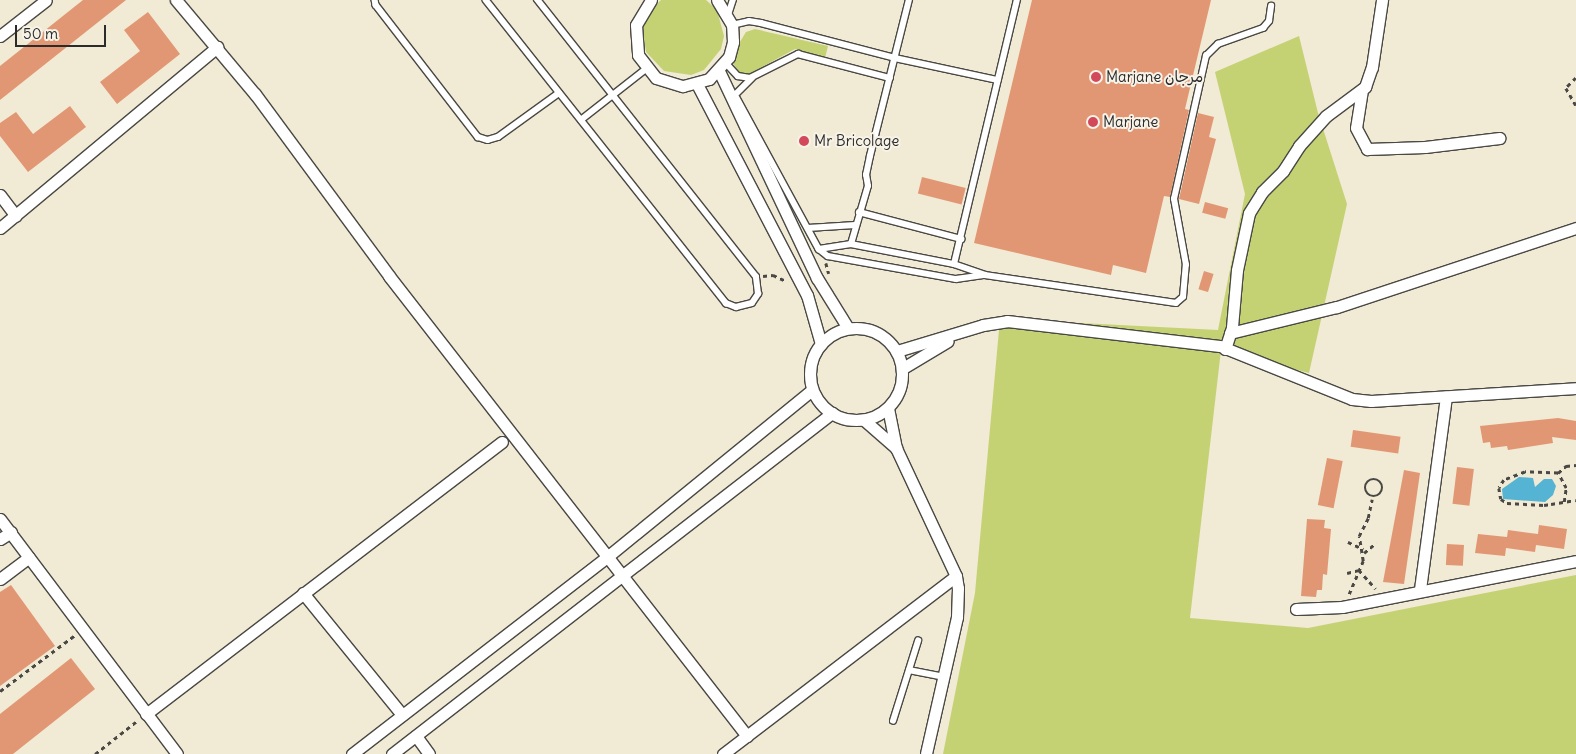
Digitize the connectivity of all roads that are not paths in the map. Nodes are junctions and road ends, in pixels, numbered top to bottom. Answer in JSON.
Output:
{"nodes":[{"id":1,"x":46,"y":0,"type":"edge"},
{"id":2,"x":176,"y":0,"type":"edge"},
{"id":3,"x":375,"y":0,"type":"edge"},
{"id":4,"x":486,"y":0,"type":"edge"},
{"id":5,"x":537,"y":0,"type":"edge"},
{"id":6,"x":650,"y":0,"type":"edge"},
{"id":7,"x":717,"y":0,"type":"edge"},
{"id":8,"x":732,"y":0,"type":"edge"},
{"id":9,"x":909,"y":0,"type":"edge"},
{"id":10,"x":1017,"y":0,"type":"edge"},
{"id":11,"x":1382,"y":0,"type":"edge"},
{"id":12,"x":1272,"y":6,"type":"dead end"},
{"id":13,"x":730,"y":20,"type":"junction"},
{"id":14,"x":0,"y":36,"type":"edge"},
{"id":15,"x":217,"y":47,"type":"junction"},
{"id":16,"x":895,"y":58,"type":"junction"},
{"id":17,"x":722,"y":66,"type":"junction"},
{"id":18,"x":646,"y":69,"type":"junction"},
{"id":19,"x":754,"y":77,"type":"junction"},
{"id":20,"x":890,"y":78,"type":"junction"},
{"id":21,"x":998,"y":80,"type":"junction"},
{"id":22,"x":697,"y":84,"type":"junction"},
{"id":23,"x":1362,"y":90,"type":"junction"},
{"id":24,"x":559,"y":93,"type":"junction"},
{"id":25,"x":613,"y":95,"type":"junction"},
{"id":26,"x":732,"y":96,"type":"junction"},
{"id":27,"x":581,"y":120,"type":"junction"},
{"id":28,"x":1499,"y":138,"type":"dead end"},
{"id":29,"x":0,"y":195,"type":"edge"},
{"id":30,"x":859,"y":212,"type":"junction"},
{"id":31,"x":16,"y":216,"type":"junction"},
{"id":32,"x":855,"y":225,"type":"junction"},
{"id":33,"x":0,"y":228,"type":"edge"},
{"id":34,"x":808,"y":228,"type":"junction"},
{"id":35,"x":1576,"y":228,"type":"edge"},
{"id":36,"x":961,"y":239,"type":"junction"},
{"id":37,"x":851,"y":244,"type":"junction"},
{"id":38,"x":819,"y":249,"type":"junction"},
{"id":39,"x":954,"y":264,"type":"junction"},
{"id":40,"x":985,"y":275,"type":"junction"},
{"id":41,"x":848,"y":328,"type":"junction"},
{"id":42,"x":963,"y":332,"type":"junction"},
{"id":43,"x":1230,"y":332,"type":"junction"},
{"id":44,"x":821,"y":344,"type":"junction"},
{"id":45,"x":1225,"y":349,"type":"junction"},
{"id":46,"x":897,"y":351,"type":"junction"},
{"id":47,"x":903,"y":368,"type":"junction"},
{"id":48,"x":1576,"y":388,"type":"edge"},
{"id":49,"x":812,"y":390,"type":"junction"},
{"id":50,"x":1446,"y":397,"type":"junction"},
{"id":51,"x":888,"y":408,"type":"junction"},
{"id":52,"x":832,"y":413,"type":"junction"},
{"id":53,"x":864,"y":420,"type":"junction"},
{"id":54,"x":502,"y":442,"type":"dead end"},
{"id":55,"x":896,"y":448,"type":"junction"},
{"id":56,"x":0,"y":519,"type":"edge"},
{"id":57,"x":11,"y":532,"type":"junction"},
{"id":58,"x":0,"y":539,"type":"edge"},
{"id":59,"x":29,"y":557,"type":"junction"},
{"id":60,"x":607,"y":557,"type":"junction"},
{"id":61,"x":1576,"y":561,"type":"edge"},
{"id":62,"x":956,"y":576,"type":"junction"},
{"id":63,"x":622,"y":577,"type":"junction"},
{"id":64,"x":0,"y":579,"type":"edge"},
{"id":65,"x":1420,"y":589,"type":"junction"},
{"id":66,"x":303,"y":593,"type":"junction"},
{"id":67,"x":1296,"y":609,"type":"dead end"},
{"id":68,"x":918,"y":641,"type":"dead end"},
{"id":69,"x":909,"y":670,"type":"junction"},
{"id":70,"x":944,"y":677,"type":"junction"},
{"id":71,"x":146,"y":714,"type":"junction"},
{"id":72,"x":402,"y":715,"type":"junction"},
{"id":73,"x":893,"y":721,"type":"dead end"},
{"id":74,"x":416,"y":736,"type":"junction"},
{"id":75,"x":747,"y":736,"type":"junction"},
{"id":76,"x":177,"y":754,"type":"edge"},
{"id":77,"x":352,"y":754,"type":"edge"},
{"id":78,"x":392,"y":754,"type":"edge"},
{"id":79,"x":429,"y":754,"type":"edge"},
{"id":80,"x":723,"y":754,"type":"edge"},
{"id":81,"x":926,"y":754,"type":"edge"}],
"edges":[{"from":1,"to":14,"type":"street"},
{"from":2,"to":15,"type":"street"},
{"from":3,"to":24,"type":"lane"},
{"from":4,"to":24,"type":"lane"},
{"from":5,"to":25,"type":"lane"},
{"from":6,"to":18,"type":"street"},
{"from":7,"to":13,"type":"street"},
{"from":8,"to":13,"type":"lane"},
{"from":9,"to":16,"type":"lane"},
{"from":10,"to":21,"type":"lane"},
{"from":11,"to":23,"type":"street"},
{"from":12,"to":40,"type":"lane"},
{"from":13,"to":16,"type":"lane"},
{"from":13,"to":17,"type":"street"},
{"from":15,"to":31,"type":"street"},
{"from":15,"to":60,"type":"street"},
{"from":16,"to":20,"type":"lane"},
{"from":16,"to":21,"type":"lane"},
{"from":17,"to":19,"type":"lane"},
{"from":17,"to":22,"type":"street"},
{"from":17,"to":26,"type":"street"},
{"from":18,"to":22,"type":"street"},
{"from":18,"to":25,"type":"lane"},
{"from":19,"to":20,"type":"lane"},
{"from":19,"to":26,"type":"lane"},
{"from":20,"to":30,"type":"lane"},
{"from":21,"to":36,"type":"lane"},
{"from":22,"to":44,"type":"street"},
{"from":23,"to":28,"type":"street"},
{"from":23,"to":43,"type":"street"},
{"from":24,"to":27,"type":"lane"},
{"from":25,"to":27,"type":"lane"},
{"from":25,"to":27,"type":"lane"},
{"from":26,"to":34,"type":"lane"},
{"from":26,"to":41,"type":"street"},
{"from":29,"to":31,"type":"street"},
{"from":30,"to":32,"type":"lane"},
{"from":30,"to":36,"type":"lane"},
{"from":31,"to":33,"type":"street"},
{"from":32,"to":34,"type":"lane"},
{"from":32,"to":37,"type":"lane"},
{"from":34,"to":38,"type":"lane"},
{"from":35,"to":43,"type":"street"},
{"from":36,"to":39,"type":"lane"},
{"from":37,"to":38,"type":"lane"},
{"from":37,"to":39,"type":"lane"},
{"from":38,"to":40,"type":"lane"},
{"from":39,"to":40,"type":"lane"},
{"from":41,"to":44,"type":"street"},
{"from":41,"to":46,"type":"street"},
{"from":42,"to":45,"type":"street"},
{"from":42,"to":46,"type":"street"},
{"from":42,"to":47,"type":"street"},
{"from":43,"to":45,"type":"street"},
{"from":44,"to":49,"type":"street"},
{"from":45,"to":50,"type":"street"},
{"from":46,"to":47,"type":"street"},
{"from":47,"to":51,"type":"street"},
{"from":48,"to":50,"type":"street"},
{"from":49,"to":52,"type":"street"},
{"from":49,"to":60,"type":"street"},
{"from":50,"to":65,"type":"street"},
{"from":51,"to":53,"type":"street"},
{"from":51,"to":55,"type":"street"},
{"from":52,"to":53,"type":"street"},
{"from":52,"to":63,"type":"street"},
{"from":53,"to":55,"type":"street"},
{"from":54,"to":66,"type":"street"},
{"from":55,"to":62,"type":"street"},
{"from":56,"to":57,"type":"street"},
{"from":57,"to":58,"type":"street"},
{"from":57,"to":59,"type":"street"},
{"from":59,"to":64,"type":"street"},
{"from":59,"to":71,"type":"street"},
{"from":60,"to":63,"type":"street"},
{"from":60,"to":72,"type":"street"},
{"from":61,"to":65,"type":"street"},
{"from":62,"to":70,"type":"street"},
{"from":62,"to":75,"type":"street"},
{"from":63,"to":74,"type":"street"},
{"from":63,"to":75,"type":"street"},
{"from":65,"to":67,"type":"street"},
{"from":66,"to":71,"type":"street"},
{"from":66,"to":72,"type":"street"},
{"from":68,"to":69,"type":"lane"},
{"from":69,"to":70,"type":"lane"},
{"from":69,"to":73,"type":"lane"},
{"from":70,"to":81,"type":"street"},
{"from":71,"to":76,"type":"street"},
{"from":72,"to":77,"type":"street"},
{"from":74,"to":78,"type":"street"},
{"from":74,"to":79,"type":"street"},
{"from":75,"to":80,"type":"street"}]}
